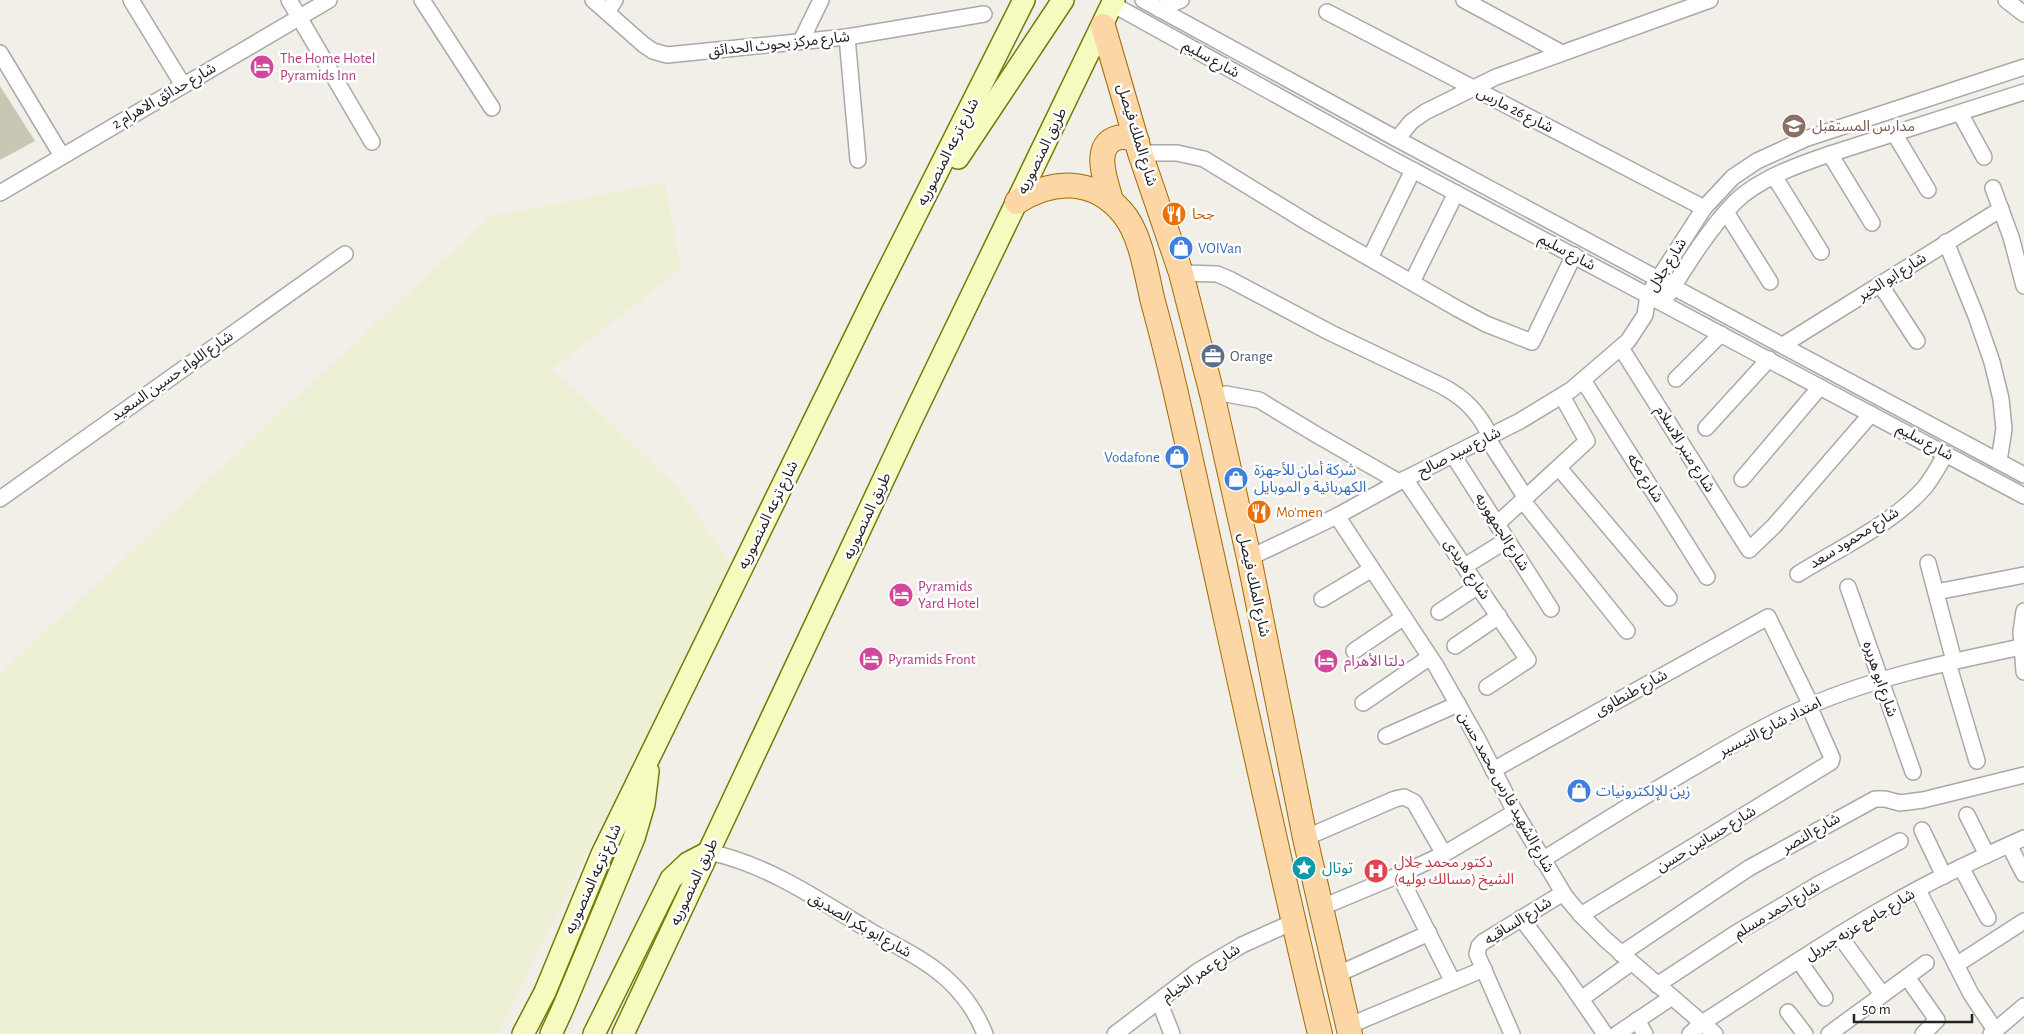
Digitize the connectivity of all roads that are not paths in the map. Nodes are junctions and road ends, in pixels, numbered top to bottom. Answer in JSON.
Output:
{"nodes":[{"id":1,"x":131,"y":0,"type":"edge"},
{"id":2,"x":289,"y":0,"type":"edge"},
{"id":3,"x":329,"y":0,"type":"edge"},
{"id":4,"x":422,"y":0,"type":"edge"},
{"id":5,"x":593,"y":0,"type":"edge"},
{"id":6,"x":821,"y":0,"type":"edge"},
{"id":7,"x":1024,"y":0,"type":"edge"},
{"id":8,"x":1063,"y":0,"type":"edge"},
{"id":9,"x":1143,"y":0,"type":"edge"},
{"id":10,"x":1181,"y":0,"type":"edge"},
{"id":11,"x":1464,"y":0,"type":"edge"},
{"id":12,"x":1710,"y":0,"type":"edge"},
{"id":13,"x":2006,"y":0,"type":"edge"},
{"id":14,"x":1113,"y":2,"type":"edge"},
{"id":15,"x":1689,"y":3,"type":"edge"},
{"id":16,"x":611,"y":6,"type":"edge"},
{"id":17,"x":1159,"y":9,"type":"junction"},
{"id":18,"x":1327,"y":12,"type":"dead end"},
{"id":19,"x":984,"y":14,"type":"dead end"},
{"id":20,"x":2024,"y":14,"type":"edge"},
{"id":21,"x":299,"y":17,"type":"junction"},
{"id":22,"x":1103,"y":26,"type":"junction"},
{"id":23,"x":847,"y":37,"type":"junction"},
{"id":24,"x":801,"y":41,"type":"junction"},
{"id":25,"x":0,"y":53,"type":"edge"},
{"id":26,"x":1562,"y":53,"type":"junction"},
{"id":27,"x":2024,"y":67,"type":"edge"},
{"id":28,"x":183,"y":85,"type":"junction"},
{"id":29,"x":1472,"y":88,"type":"junction"},
{"id":30,"x":2024,"y":92,"type":"edge"},
{"id":31,"x":492,"y":108,"type":"dead end"},
{"id":32,"x":1960,"y":113,"type":"junction"},
{"id":33,"x":1894,"y":133,"type":"junction"},
{"id":34,"x":1397,"y":139,"type":"junction"},
{"id":35,"x":372,"y":142,"type":"dead end"},
{"id":36,"x":1139,"y":147,"type":"junction"},
{"id":37,"x":1830,"y":154,"type":"junction"},
{"id":38,"x":62,"y":156,"type":"junction"},
{"id":39,"x":1984,"y":157,"type":"dead end"},
{"id":40,"x":858,"y":160,"type":"dead end"},
{"id":41,"x":1413,"y":170,"type":"junction"},
{"id":42,"x":1774,"y":176,"type":"junction"},
{"id":43,"x":931,"y":186,"type":"junction"},
{"id":44,"x":1993,"y":188,"type":"dead end"},
{"id":45,"x":1928,"y":190,"type":"dead end"},
{"id":46,"x":0,"y":193,"type":"edge"},
{"id":47,"x":1456,"y":193,"type":"junction"},
{"id":48,"x":1111,"y":201,"type":"junction"},
{"id":49,"x":1017,"y":202,"type":"junction"},
{"id":50,"x":1704,"y":208,"type":"junction"},
{"id":51,"x":2001,"y":209,"type":"junction"},
{"id":52,"x":1726,"y":212,"type":"junction"},
{"id":53,"x":1872,"y":223,"type":"dead end"},
{"id":54,"x":1946,"y":242,"type":"junction"},
{"id":55,"x":1821,"y":252,"type":"dead end"},
{"id":56,"x":344,"y":254,"type":"dead end"},
{"id":57,"x":1574,"y":255,"type":"junction"},
{"id":58,"x":1370,"y":258,"type":"junction"},
{"id":59,"x":1181,"y":273,"type":"junction"},
{"id":60,"x":1657,"y":278,"type":"junction"},
{"id":61,"x":1412,"y":282,"type":"junction"},
{"id":62,"x":1770,"y":282,"type":"dead end"},
{"id":63,"x":1880,"y":284,"type":"junction"},
{"id":64,"x":1674,"y":286,"type":"junction"},
{"id":65,"x":2024,"y":286,"type":"edge"},
{"id":66,"x":1648,"y":295,"type":"junction"},
{"id":67,"x":1664,"y":303,"type":"junction"},
{"id":68,"x":1645,"y":315,"type":"junction"},
{"id":69,"x":1721,"y":334,"type":"junction"},
{"id":70,"x":1917,"y":342,"type":"dead end"},
{"id":71,"x":1783,"y":345,"type":"junction"},
{"id":72,"x":1621,"y":348,"type":"junction"},
{"id":73,"x":1769,"y":359,"type":"junction"},
{"id":74,"x":1676,"y":379,"type":"dead end"},
{"id":75,"x":1583,"y":380,"type":"junction"},
{"id":76,"x":1820,"y":387,"type":"junction"},
{"id":77,"x":1562,"y":396,"type":"junction"},
{"id":78,"x":1213,"y":398,"type":"junction"},
{"id":79,"x":1871,"y":414,"type":"junction"},
{"id":80,"x":1706,"y":428,"type":"dead end"},
{"id":81,"x":1489,"y":437,"type":"junction"},
{"id":82,"x":1946,"y":454,"type":"junction"},
{"id":83,"x":1453,"y":455,"type":"junction"},
{"id":84,"x":2000,"y":461,"type":"junction"},
{"id":85,"x":1559,"y":468,"type":"junction"},
{"id":86,"x":2024,"y":475,"type":"edge"},
{"id":87,"x":1742,"y":479,"type":"dead end"},
{"id":88,"x":1402,"y":480,"type":"junction"},
{"id":89,"x":2024,"y":496,"type":"edge"},
{"id":90,"x":0,"y":498,"type":"edge"},
{"id":91,"x":1525,"y":499,"type":"junction"},
{"id":92,"x":1337,"y":516,"type":"junction"},
{"id":93,"x":1497,"y":524,"type":"junction"},
{"id":94,"x":1507,"y":540,"type":"junction"},
{"id":95,"x":1249,"y":558,"type":"junction"},
{"id":96,"x":1928,"y":563,"type":"dead end"},
{"id":97,"x":1465,"y":566,"type":"junction"},
{"id":98,"x":1372,"y":569,"type":"junction"},
{"id":99,"x":1798,"y":574,"type":"dead end"},
{"id":100,"x":2024,"y":575,"type":"edge"},
{"id":101,"x":1707,"y":577,"type":"dead end"},
{"id":102,"x":1478,"y":586,"type":"junction"},
{"id":103,"x":1848,"y":586,"type":"dead end"},
{"id":104,"x":1936,"y":592,"type":"junction"},
{"id":105,"x":1669,"y":598,"type":"dead end"},
{"id":106,"x":1322,"y":599,"type":"dead end"},
{"id":107,"x":1551,"y":609,"type":"dead end"},
{"id":108,"x":2024,"y":611,"type":"edge"},
{"id":109,"x":1439,"y":612,"type":"dead end"},
{"id":110,"x":1499,"y":616,"type":"junction"},
{"id":111,"x":1404,"y":617,"type":"junction"},
{"id":112,"x":1627,"y":631,"type":"dead end"},
{"id":113,"x":1455,"y":646,"type":"dead end"},
{"id":114,"x":2021,"y":647,"type":"junction"},
{"id":115,"x":1354,"y":651,"type":"dead end"},
{"id":116,"x":1430,"y":657,"type":"junction"},
{"id":117,"x":1951,"y":662,"type":"junction"},
{"id":118,"x":2024,"y":672,"type":"edge"},
{"id":119,"x":1881,"y":680,"type":"junction"},
{"id":120,"x":1487,"y":687,"type":"dead end"},
{"id":121,"x":1363,"y":703,"type":"dead end"},
{"id":122,"x":1458,"y":704,"type":"junction"},
{"id":123,"x":1810,"y":705,"type":"junction"},
{"id":124,"x":1386,"y":736,"type":"dead end"},
{"id":125,"x":649,"y":758,"type":"junction"},
{"id":126,"x":1977,"y":761,"type":"dead end"},
{"id":127,"x":1494,"y":770,"type":"junction"},
{"id":128,"x":1913,"y":772,"type":"dead end"},
{"id":129,"x":2024,"y":775,"type":"edge"},
{"id":130,"x":1515,"y":812,"type":"junction"},
{"id":131,"x":1967,"y":815,"type":"dead end"},
{"id":132,"x":1922,"y":830,"type":"dead end"},
{"id":133,"x":1304,"y":838,"type":"junction"},
{"id":134,"x":2024,"y":838,"type":"edge"},
{"id":135,"x":1900,"y":842,"type":"dead end"},
{"id":136,"x":2009,"y":845,"type":"junction"},
{"id":137,"x":709,"y":852,"type":"junction"},
{"id":138,"x":1444,"y":854,"type":"junction"},
{"id":139,"x":1987,"y":855,"type":"junction"},
{"id":140,"x":1542,"y":860,"type":"junction"},
{"id":141,"x":1961,"y":867,"type":"junction"},
{"id":142,"x":2024,"y":874,"type":"edge"},
{"id":143,"x":1399,"y":875,"type":"junction"},
{"id":144,"x":1944,"y":876,"type":"junction"},
{"id":145,"x":1918,"y":890,"type":"junction"},
{"id":146,"x":1563,"y":893,"type":"junction"},
{"id":147,"x":1320,"y":908,"type":"junction"},
{"id":148,"x":1581,"y":916,"type":"junction"},
{"id":149,"x":1521,"y":918,"type":"junction"},
{"id":150,"x":1988,"y":918,"type":"dead end"},
{"id":151,"x":2024,"y":921,"type":"edge"},
{"id":152,"x":1293,"y":922,"type":"junction"},
{"id":153,"x":1429,"y":933,"type":"junction"},
{"id":154,"x":1839,"y":935,"type":"junction"},
{"id":155,"x":1626,"y":958,"type":"junction"},
{"id":156,"x":1799,"y":961,"type":"junction"},
{"id":157,"x":1926,"y":963,"type":"dead end"},
{"id":158,"x":1956,"y":965,"type":"junction"},
{"id":159,"x":1484,"y":969,"type":"junction"},
{"id":160,"x":1336,"y":975,"type":"junction"},
{"id":161,"x":1907,"y":977,"type":"junction"},
{"id":162,"x":1453,"y":982,"type":"junction"},
{"id":163,"x":1657,"y":985,"type":"junction"},
{"id":164,"x":1882,"y":994,"type":"junction"},
{"id":165,"x":1672,"y":997,"type":"junction"},
{"id":166,"x":1825,"y":998,"type":"dead end"},
{"id":167,"x":1581,"y":999,"type":"junction"},
{"id":168,"x":1158,"y":1001,"type":"junction"},
{"id":169,"x":2022,"y":1010,"type":"edge"},
{"id":170,"x":1788,"y":1012,"type":"dead end"},
{"id":171,"x":1637,"y":1020,"type":"junction"},
{"id":172,"x":1702,"y":1024,"type":"junction"},
{"id":173,"x":1349,"y":1030,"type":"edge"},
{"id":174,"x":1993,"y":1032,"type":"edge"},
{"id":175,"x":523,"y":1034,"type":"edge"},
{"id":176,"x":551,"y":1034,"type":"edge"},
{"id":177,"x":594,"y":1034,"type":"edge"},
{"id":178,"x":623,"y":1034,"type":"edge"},
{"id":179,"x":985,"y":1034,"type":"edge"},
{"id":180,"x":1116,"y":1034,"type":"edge"},
{"id":181,"x":1172,"y":1034,"type":"edge"},
{"id":182,"x":1320,"y":1034,"type":"edge"},
{"id":183,"x":1512,"y":1034,"type":"edge"},
{"id":184,"x":1605,"y":1034,"type":"edge"},
{"id":185,"x":1617,"y":1034,"type":"edge"},
{"id":186,"x":1645,"y":1034,"type":"edge"},
{"id":187,"x":1690,"y":1034,"type":"edge"},
{"id":188,"x":1715,"y":1034,"type":"edge"},
{"id":189,"x":1805,"y":1034,"type":"edge"},
{"id":190,"x":1829,"y":1034,"type":"edge"},
{"id":191,"x":1923,"y":1034,"type":"edge"}],
"edges":[{"from":1,"to":28,"type":"street"},
{"from":2,"to":21,"type":"street"},
{"from":3,"to":21,"type":"street","name":"شارع حدائق الاهرام 2"},
{"from":4,"to":31,"type":"street"},
{"from":5,"to":16,"type":"street","name":"شارع مركز بحوث الحدائق"},
{"from":6,"to":24,"type":"street"},
{"from":7,"to":43,"type":"main road","name":"شارع ترعه المنصوريه"},
{"from":8,"to":43,"type":"main road"},
{"from":9,"to":17,"type":"street","name":"شارع سليم"},
{"from":10,"to":17,"type":"street"},
{"from":11,"to":26,"type":"street"},
{"from":12,"to":15,"type":"street"},
{"from":13,"to":20,"type":"street"},
{"from":14,"to":22,"type":"main road","name":"طريق المنصوريه"},
{"from":14,"to":41,"type":"street","name":"شارع سليم"},
{"from":15,"to":26,"type":"street"},
{"from":16,"to":24,"type":"street","name":"شارع مركز بحوث الحدائق"},
{"from":17,"to":34,"type":"street","name":"شارع سليم"},
{"from":18,"to":29,"type":"street","name":"شارع 26 مارس"},
{"from":19,"to":23,"type":"street","name":"شارع مركز بحوث الحدائق"},
{"from":21,"to":28,"type":"street","name":"شارع حدائق الاهرام 2"},
{"from":21,"to":35,"type":"street"},
{"from":22,"to":36,"type":"main road","name":"شارع الملك فيصل"},
{"from":22,"to":49,"type":"main road","name":"طريق المنصوريه"},
{"from":23,"to":24,"type":"street","name":"شارع مركز بحوث الحدائق"},
{"from":23,"to":40,"type":"street"},
{"from":25,"to":38,"type":"street"},
{"from":26,"to":29,"type":"street"},
{"from":27,"to":50,"type":"street","name":"شارع جلال"},
{"from":28,"to":38,"type":"street","name":"شارع حدائق الاهرام 2"},
{"from":29,"to":34,"type":"street"},
{"from":29,"to":50,"type":"street","name":"شارع 26 مارس"},
{"from":30,"to":32,"type":"street","name":"شارع جلال"},
{"from":32,"to":33,"type":"street","name":"شارع جلال"},
{"from":32,"to":39,"type":"street"},
{"from":33,"to":37,"type":"street","name":"شارع جلال"},
{"from":33,"to":45,"type":"street"},
{"from":34,"to":60,"type":"street","name":"شارع سليم"},
{"from":36,"to":48,"type":"main road"},
{"from":36,"to":58,"type":"street"},
{"from":36,"to":59,"type":"main road","name":"شارع الملك فيصل"},
{"from":37,"to":42,"type":"street","name":"شارع جلال"},
{"from":37,"to":53,"type":"street"},
{"from":38,"to":46,"type":"street","name":"شارع حدائق الاهرام 2"},
{"from":41,"to":47,"type":"street","name":"شارع سليم"},
{"from":41,"to":58,"type":"street"},
{"from":42,"to":52,"type":"street","name":"شارع جلال"},
{"from":42,"to":55,"type":"street"},
{"from":43,"to":125,"type":"main road","name":"شارع ترعه المنصوريه"},
{"from":44,"to":51,"type":"street"},
{"from":47,"to":57,"type":"street","name":"شارع سليم"},
{"from":47,"to":61,"type":"street"},
{"from":48,"to":49,"type":"main road"},
{"from":48,"to":152,"type":"main road"},
{"from":49,"to":137,"type":"main road","name":"طريق المنصوريه"},
{"from":50,"to":60,"type":"street","name":"شارع جلال"},
{"from":51,"to":54,"type":"street","name":"شارع ابو الخير"},
{"from":51,"to":65,"type":"street"},
{"from":52,"to":62,"type":"street"},
{"from":52,"to":64,"type":"street","name":"شارع جلال"},
{"from":54,"to":63,"type":"street","name":"شارع ابو الخير"},
{"from":54,"to":84,"type":"street"},
{"from":56,"to":90,"type":"street","name":"شارع اللواء حسين السعيد"},
{"from":57,"to":61,"type":"street"},
{"from":57,"to":66,"type":"street","name":"شارع سليم"},
{"from":58,"to":61,"type":"street"},
{"from":59,"to":78,"type":"main road","name":"شارع الملك فيصل"},
{"from":59,"to":81,"type":"street"},
{"from":60,"to":64,"type":"street","name":"شارع سليم"},
{"from":60,"to":66,"type":"street","name":"شارع جلال"},
{"from":63,"to":70,"type":"street"},
{"from":63,"to":71,"type":"street","name":"شارع ابو الخير"},
{"from":64,"to":67,"type":"street","name":"شارع جلال"},
{"from":64,"to":71,"type":"street","name":"شارع سليم"},
{"from":66,"to":67,"type":"street","name":"شارع سليم"},
{"from":66,"to":68,"type":"street","name":"شارع جلال"},
{"from":67,"to":68,"type":"street","name":"شارع جلال"},
{"from":67,"to":69,"type":"street","name":"شارع سليم"},
{"from":68,"to":72,"type":"street","name":"شارع سيد صالح"},
{"from":69,"to":73,"type":"street","name":"شارع سليم"},
{"from":69,"to":74,"type":"street"},
{"from":71,"to":84,"type":"street","name":"شارع سليم"},
{"from":72,"to":75,"type":"street","name":"شارع سيد صالح"},
{"from":72,"to":79,"type":"street","name":"شارع منبر الاسلام"},
{"from":73,"to":76,"type":"street","name":"شارع سليم"},
{"from":73,"to":80,"type":"street"},
{"from":75,"to":77,"type":"street","name":"شارع سيد صالح"},
{"from":75,"to":101,"type":"street","name":"شارع مكه"},
{"from":76,"to":79,"type":"street","name":"شارع سليم"},
{"from":76,"to":87,"type":"street"},
{"from":77,"to":81,"type":"street","name":"شارع سيد صالح"},
{"from":77,"to":85,"type":"street"},
{"from":78,"to":88,"type":"street"},
{"from":78,"to":95,"type":"main road","name":"شارع الملك فيصل"},
{"from":79,"to":82,"type":"street","name":"شارع سليم"},
{"from":81,"to":83,"type":"street","name":"شارع سيد صالح"},
{"from":81,"to":91,"type":"street"},
{"from":82,"to":89,"type":"street","name":"شارع سليم"},
{"from":82,"to":99,"type":"street","name":"شارع محمود سعد"},
{"from":83,"to":88,"type":"street","name":"شارع سيد صالح"},
{"from":83,"to":93,"type":"street","name":"شارع الجمهوريه"},
{"from":84,"to":86,"type":"street","name":"شارع سليم"},
{"from":85,"to":91,"type":"street"},
{"from":85,"to":105,"type":"street"},
{"from":88,"to":92,"type":"street","name":"شارع سيد صالح"},
{"from":88,"to":97,"type":"street","name":"شارع هريدى"},
{"from":91,"to":93,"type":"street"},
{"from":91,"to":112,"type":"street"},
{"from":92,"to":95,"type":"street","name":"شارع سيد صالح"},
{"from":92,"to":98,"type":"street","name":"شارع الشهيد فارس محمد حسن"},
{"from":93,"to":94,"type":"street","name":"شارع الجمهوريه"},
{"from":94,"to":97,"type":"street"},
{"from":94,"to":107,"type":"street","name":"شارع الجمهوريه"},
{"from":95,"to":133,"type":"main road","name":"شارع الملك فيصل"},
{"from":96,"to":104,"type":"street"},
{"from":97,"to":102,"type":"street","name":"شارع هريدى"},
{"from":98,"to":106,"type":"street"},
{"from":98,"to":111,"type":"street","name":"شارع الشهيد فارس محمد حسن"},
{"from":100,"to":104,"type":"street"},
{"from":102,"to":109,"type":"street"},
{"from":102,"to":110,"type":"street","name":"شارع هريدى"},
{"from":103,"to":119,"type":"street","name":"شارع ابو هريره"},
{"from":104,"to":117,"type":"street"},
{"from":108,"to":114,"type":"street"},
{"from":110,"to":113,"type":"street"},
{"from":110,"to":120,"type":"street","name":"شارع هريدى"},
{"from":111,"to":115,"type":"street"},
{"from":111,"to":116,"type":"street","name":"شارع الشهيد فارس محمد حسن"},
{"from":114,"to":117,"type":"street","name":"امتداد شارع التيسير"},
{"from":114,"to":118,"type":"street"},
{"from":116,"to":121,"type":"street"},
{"from":116,"to":122,"type":"street","name":"شارع الشهيد فارس محمد حسن"},
{"from":117,"to":119,"type":"street","name":"امتداد شارع التيسير"},
{"from":117,"to":126,"type":"street"},
{"from":119,"to":123,"type":"street","name":"امتداد شارع التيسير"},
{"from":119,"to":128,"type":"street","name":"شارع ابو هريره"},
{"from":122,"to":124,"type":"street"},
{"from":122,"to":127,"type":"street","name":"شارع الشهيد فارس محمد حسن"},
{"from":123,"to":127,"type":"street","name":"شارع طنطاوى"},
{"from":123,"to":140,"type":"street","name":"امتداد شارع التيسير"},
{"from":123,"to":148,"type":"street","name":"شارع حسانين حسن"},
{"from":125,"to":175,"type":"main road","name":"شارع ترعه المنصوريه"},
{"from":125,"to":176,"type":"main road"},
{"from":127,"to":130,"type":"street","name":"شارع الشهيد فارس محمد حسن"},
{"from":129,"to":155,"type":"street","name":"شارع النصر"},
{"from":130,"to":138,"type":"street"},
{"from":130,"to":140,"type":"street","name":"شارع الشهيد فارس محمد حسن"},
{"from":131,"to":139,"type":"street"},
{"from":132,"to":144,"type":"street"},
{"from":133,"to":138,"type":"street"},
{"from":133,"to":147,"type":"main road","name":"شارع الملك فيصل"},
{"from":134,"to":136,"type":"street","name":"شارع جامع عزبه جبريل"},
{"from":135,"to":163,"type":"street","name":"شارع احمد مسلم"},
{"from":136,"to":139,"type":"street","name":"شارع جامع عزبه جبريل"},
{"from":136,"to":142,"type":"street"},
{"from":137,"to":177,"type":"main road"},
{"from":137,"to":178,"type":"main road","name":"طريق المنصوريه"},
{"from":137,"to":179,"type":"street","name":"شارع ابو بكر الصديق"},
{"from":138,"to":143,"type":"street"},
{"from":139,"to":141,"type":"street","name":"شارع جامع عزبه جبريل"},
{"from":140,"to":146,"type":"street","name":"شارع الشهيد فارس محمد حسن"},
{"from":141,"to":144,"type":"street","name":"شارع جامع عزبه جبريل"},
{"from":141,"to":150,"type":"street"},
{"from":143,"to":147,"type":"street"},
{"from":143,"to":153,"type":"street"},
{"from":144,"to":145,"type":"street","name":"شارع جامع عزبه جبريل"},
{"from":145,"to":154,"type":"street","name":"شارع جامع عزبه جبريل"},
{"from":145,"to":158,"type":"street"},
{"from":146,"to":148,"type":"street","name":"شارع الشهيد فارس محمد حسن"},
{"from":146,"to":149,"type":"street","name":"شارع الساقيه"},
{"from":147,"to":160,"type":"main road","name":"شارع الملك فيصل"},
{"from":148,"to":155,"type":"street","name":"شارع الشهيد فارس محمد حسن"},
{"from":149,"to":159,"type":"street","name":"شارع الساقيه"},
{"from":149,"to":167,"type":"street"},
{"from":151,"to":158,"type":"street"},
{"from":152,"to":168,"type":"street","name":"شارع عمر الخيام"},
{"from":152,"to":182,"type":"main road"},
{"from":153,"to":160,"type":"street"},
{"from":153,"to":162,"type":"street"},
{"from":154,"to":156,"type":"street","name":"شارع جامع عزبه جبريل"},
{"from":154,"to":164,"type":"street"},
{"from":155,"to":163,"type":"street","name":"شارع الشهيد فارس محمد حسن"},
{"from":155,"to":167,"type":"street","name":"شارع النصر"},
{"from":156,"to":166,"type":"street"},
{"from":156,"to":172,"type":"street","name":"شارع جامع عزبه جبريل"},
{"from":157,"to":161,"type":"street"},
{"from":158,"to":174,"type":"street"},
{"from":159,"to":162,"type":"street"},
{"from":159,"to":183,"type":"street","name":"شارع الساقيه"},
{"from":160,"to":173,"type":"main road","name":"شارع الملك فيصل"},
{"from":161,"to":164,"type":"street"},
{"from":161,"to":191,"type":"street"},
{"from":162,"to":173,"type":"street"},
{"from":163,"to":165,"type":"street","name":"شارع الشهيد فارس محمد حسن"},
{"from":164,"to":190,"type":"street"},
{"from":165,"to":171,"type":"street"},
{"from":165,"to":172,"type":"street","name":"شارع الشهيد فارس محمد حسن"},
{"from":167,"to":184,"type":"street"},
{"from":168,"to":180,"type":"street","name":"شارع عمر الخيام"},
{"from":168,"to":181,"type":"street"},
{"from":169,"to":174,"type":"street"},
{"from":170,"to":189,"type":"street"},
{"from":171,"to":185,"type":"street"},
{"from":171,"to":186,"type":"street"},
{"from":172,"to":187,"type":"street","name":"شارع جامع عزبه جبريل"},
{"from":172,"to":188,"type":"street","name":"شارع الشهيد فارس محمد حسن"}]}
